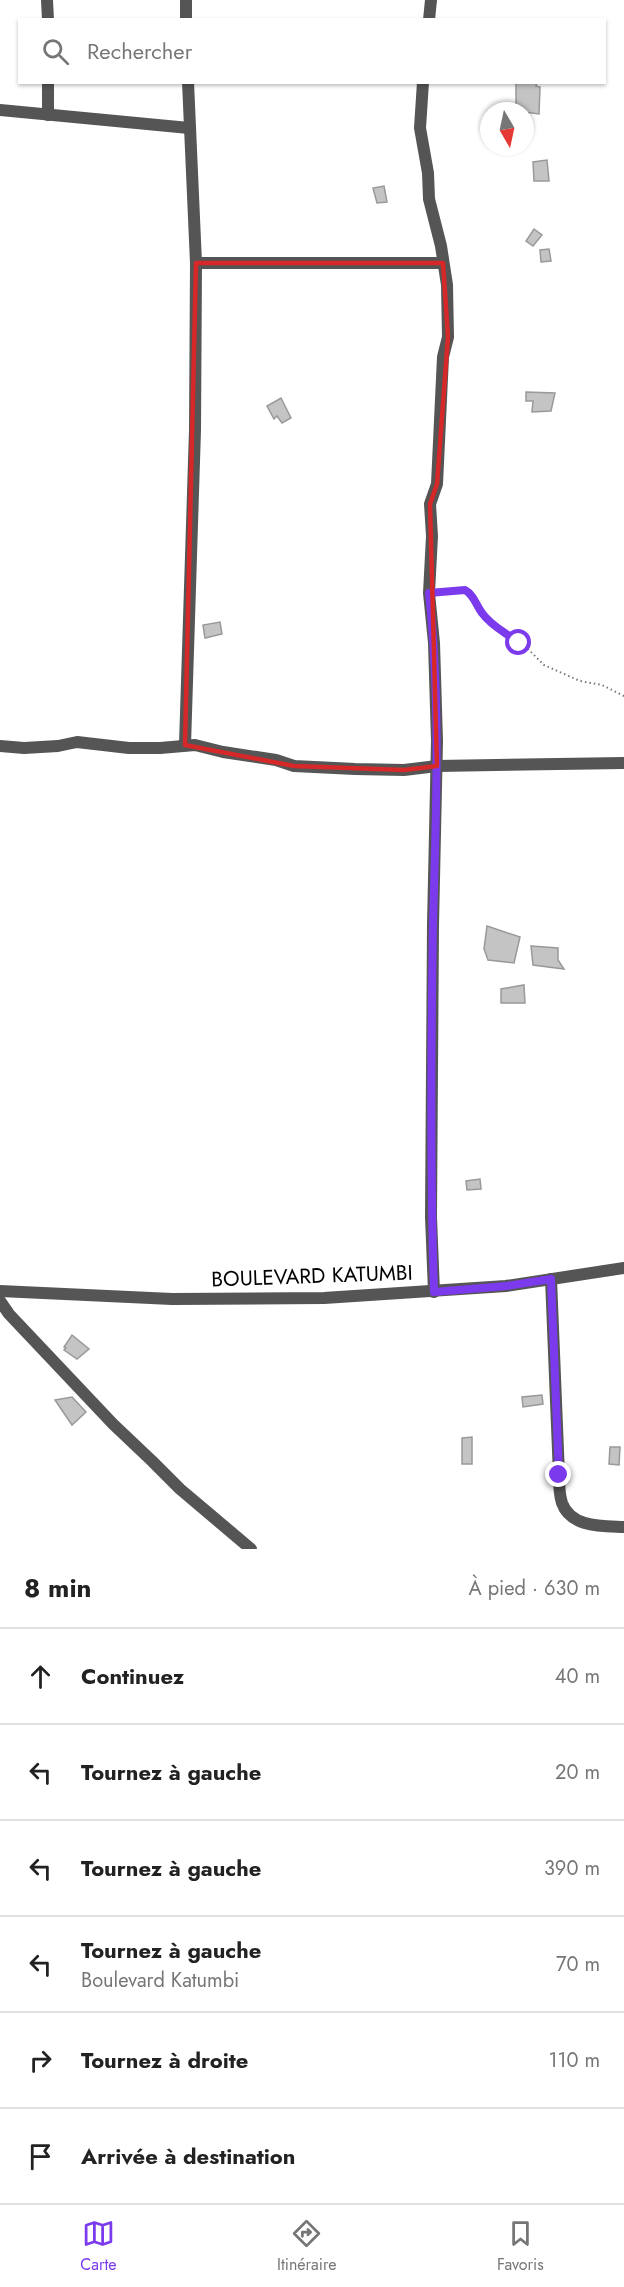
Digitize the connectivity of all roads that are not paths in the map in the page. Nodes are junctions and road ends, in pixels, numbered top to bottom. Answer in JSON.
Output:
{"nodes":[{"id":1,"x":47,"y":0,"type":"edge"},
{"id":2,"x":186,"y":0,"type":"edge"},
{"id":3,"x":430,"y":0,"type":"edge"},
{"id":4,"x":48,"y":18,"type":"edge"},
{"id":5,"x":186,"y":18,"type":"edge"},
{"id":6,"x":429,"y":18,"type":"edge"},
{"id":7,"x":48,"y":84,"type":"edge"},
{"id":8,"x":188,"y":84,"type":"edge"},
{"id":9,"x":423,"y":84,"type":"edge"},
{"id":10,"x":0,"y":110,"type":"edge"},
{"id":11,"x":48,"y":115,"type":"junction"},
{"id":12,"x":189,"y":128,"type":"junction"},
{"id":13,"x":196,"y":263,"type":"junction"},
{"id":14,"x":443,"y":263,"type":"junction"},
{"id":15,"x":185,"y":745,"type":"junction"},
{"id":16,"x":0,"y":746,"type":"edge"},
{"id":17,"x":624,"y":763,"type":"edge"},
{"id":18,"x":437,"y":766,"type":"junction"},
{"id":19,"x":624,"y":1268,"type":"edge"},
{"id":20,"x":551,"y":1279,"type":"junction"},
{"id":21,"x":0,"y":1291,"type":"edge"},
{"id":22,"x":434,"y":1292,"type":"junction"},
{"id":23,"x":0,"y":1301,"type":"edge"},
{"id":24,"x":624,"y":1527,"type":"edge"},
{"id":25,"x":251,"y":1549,"type":"edge"}],
"edges":[{"from":1,"to":4,"type":"street"},
{"from":2,"to":5,"type":"street"},
{"from":3,"to":6,"type":"street"},
{"from":7,"to":11,"type":"street"},
{"from":8,"to":12,"type":"street"},
{"from":9,"to":14,"type":"street"},
{"from":10,"to":11,"type":"street"},
{"from":11,"to":12,"type":"street"},
{"from":12,"to":13,"type":"street"},
{"from":13,"to":14,"type":"street"},
{"from":13,"to":15,"type":"street"},
{"from":14,"to":18,"type":"street"},
{"from":15,"to":16,"type":"street"},
{"from":15,"to":18,"type":"street"},
{"from":17,"to":18,"type":"street"},
{"from":18,"to":22,"type":"street"},
{"from":19,"to":20,"type":"street","name":"BOULEVARD KATUMBI"},
{"from":20,"to":22,"type":"street","name":"BOULEVARD KATUMBI"},
{"from":20,"to":24,"type":"street"},
{"from":21,"to":22,"type":"street","name":"BOULEVARD KATUMBI"},
{"from":23,"to":25,"type":"street"}]}
